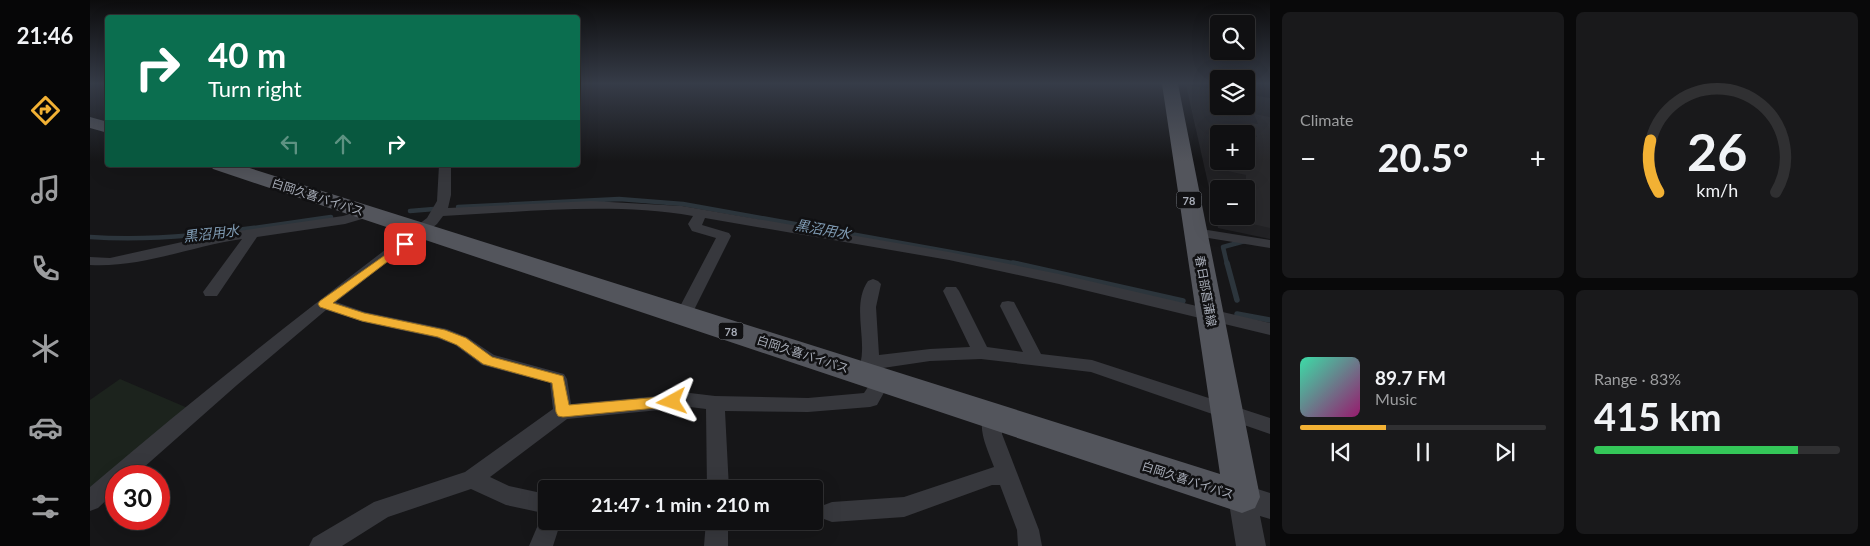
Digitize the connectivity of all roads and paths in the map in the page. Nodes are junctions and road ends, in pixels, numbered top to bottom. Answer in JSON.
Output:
{"nodes":[{"id":1,"x":1174,"y":109,"type":"edge"},
{"id":2,"x":90,"y":122,"type":"edge"},
{"id":3,"x":105,"y":127,"type":"edge"},
{"id":4,"x":226,"y":167,"type":"edge"},
{"id":5,"x":445,"y":167,"type":"edge"},
{"id":6,"x":441,"y":212,"type":"junction"},
{"id":7,"x":367,"y":213,"type":"junction"},
{"id":8,"x":702,"y":213,"type":"junction"},
{"id":9,"x":421,"y":230,"type":"junction"},
{"id":10,"x":1195,"y":232,"type":"junction"},
{"id":11,"x":253,"y":233,"type":"junction"},
{"id":12,"x":1270,"y":244,"type":"edge"},
{"id":13,"x":90,"y":261,"type":"edge"},
{"id":14,"x":873,"y":284,"type":"dead end"},
{"id":15,"x":950,"y":291,"type":"dead end"},
{"id":16,"x":212,"y":292,"type":"dead end"},
{"id":17,"x":324,"y":304,"type":"junction"},
{"id":18,"x":1008,"y":306,"type":"dead end"},
{"id":19,"x":683,"y":316,"type":"junction"},
{"id":20,"x":1211,"y":316,"type":"junction"},
{"id":21,"x":1270,"y":329,"type":"edge"},
{"id":22,"x":981,"y":352,"type":"junction"},
{"id":23,"x":1034,"y":359,"type":"junction"},
{"id":24,"x":872,"y":373,"type":"junction"},
{"id":25,"x":715,"y":403,"type":"junction"},
{"id":26,"x":563,"y":412,"type":"junction"},
{"id":27,"x":1228,"y":412,"type":"junction"},
{"id":28,"x":992,"y":416,"type":"junction"},
{"id":29,"x":1270,"y":426,"type":"edge"},
{"id":30,"x":131,"y":465,"type":"edge"},
{"id":31,"x":1006,"y":476,"type":"junction"},
{"id":32,"x":472,"y":479,"type":"junction"},
{"id":33,"x":718,"y":480,"type":"edge"},
{"id":34,"x":105,"y":488,"type":"edge"},
{"id":35,"x":90,"y":501,"type":"edge"},
{"id":36,"x":538,"y":502,"type":"edge"},
{"id":37,"x":1256,"y":502,"type":"edge"},
{"id":38,"x":832,"y":512,"type":"dead end"},
{"id":39,"x":547,"y":530,"type":"edge"},
{"id":40,"x":717,"y":530,"type":"edge"},
{"id":41,"x":321,"y":546,"type":"edge"},
{"id":42,"x":541,"y":546,"type":"edge"},
{"id":43,"x":716,"y":546,"type":"edge"},
{"id":44,"x":1030,"y":546,"type":"edge"},
{"id":45,"x":1251,"y":546,"type":"edge"}],
"edges":[{"from":1,"to":10,"type":"main road","name":"春日部菖蒲線","number":"78"},
{"from":2,"to":3,"type":"main road"},
{"from":4,"to":7,"type":"main road","name":"白岡久喜バイパス","number":"78"},
{"from":5,"to":6,"type":"street"},
{"from":6,"to":8,"type":"street"},
{"from":6,"to":9,"type":"street"},
{"from":7,"to":9,"type":"main road","name":"白岡久喜バイパス","number":"78"},
{"from":7,"to":11,"type":"street"},
{"from":8,"to":19,"type":"street"},
{"from":8,"to":20,"type":"street"},
{"from":9,"to":17,"type":"street"},
{"from":9,"to":19,"type":"main road","name":"白岡久喜バイパス","number":"78"},
{"from":10,"to":12,"type":"street"},
{"from":10,"to":20,"type":"main road","name":"春日部菖蒲線","number":"78"},
{"from":11,"to":13,"type":"street"},
{"from":11,"to":16,"type":"street"},
{"from":14,"to":24,"type":"street"},
{"from":15,"to":22,"type":"street"},
{"from":17,"to":26,"type":"street"},
{"from":17,"to":30,"type":"street"},
{"from":18,"to":23,"type":"street"},
{"from":19,"to":24,"type":"main road","name":"白岡久喜バイパス","number":"78"},
{"from":20,"to":21,"type":"street"},
{"from":20,"to":27,"type":"main road","name":"春日部菖蒲線","number":"78"},
{"from":22,"to":23,"type":"street"},
{"from":22,"to":24,"type":"street"},
{"from":23,"to":27,"type":"street"},
{"from":24,"to":25,"type":"street"},
{"from":24,"to":28,"type":"main road","name":"白岡久喜バイパス","number":"78"},
{"from":25,"to":26,"type":"street"},
{"from":25,"to":33,"type":"street"},
{"from":26,"to":32,"type":"street"},
{"from":27,"to":29,"type":"street"},
{"from":27,"to":37,"type":"main road","name":"春日部菖蒲線","number":"78"},
{"from":28,"to":31,"type":"street"},
{"from":28,"to":37,"type":"main road","name":"白岡久喜バイパス","number":"78"},
{"from":31,"to":38,"type":"street"},
{"from":31,"to":44,"type":"street"},
{"from":32,"to":36,"type":"street"},
{"from":32,"to":41,"type":"street"},
{"from":34,"to":35,"type":"street"},
{"from":37,"to":45,"type":"street"},
{"from":39,"to":42,"type":"street"},
{"from":40,"to":43,"type":"street"}]}
